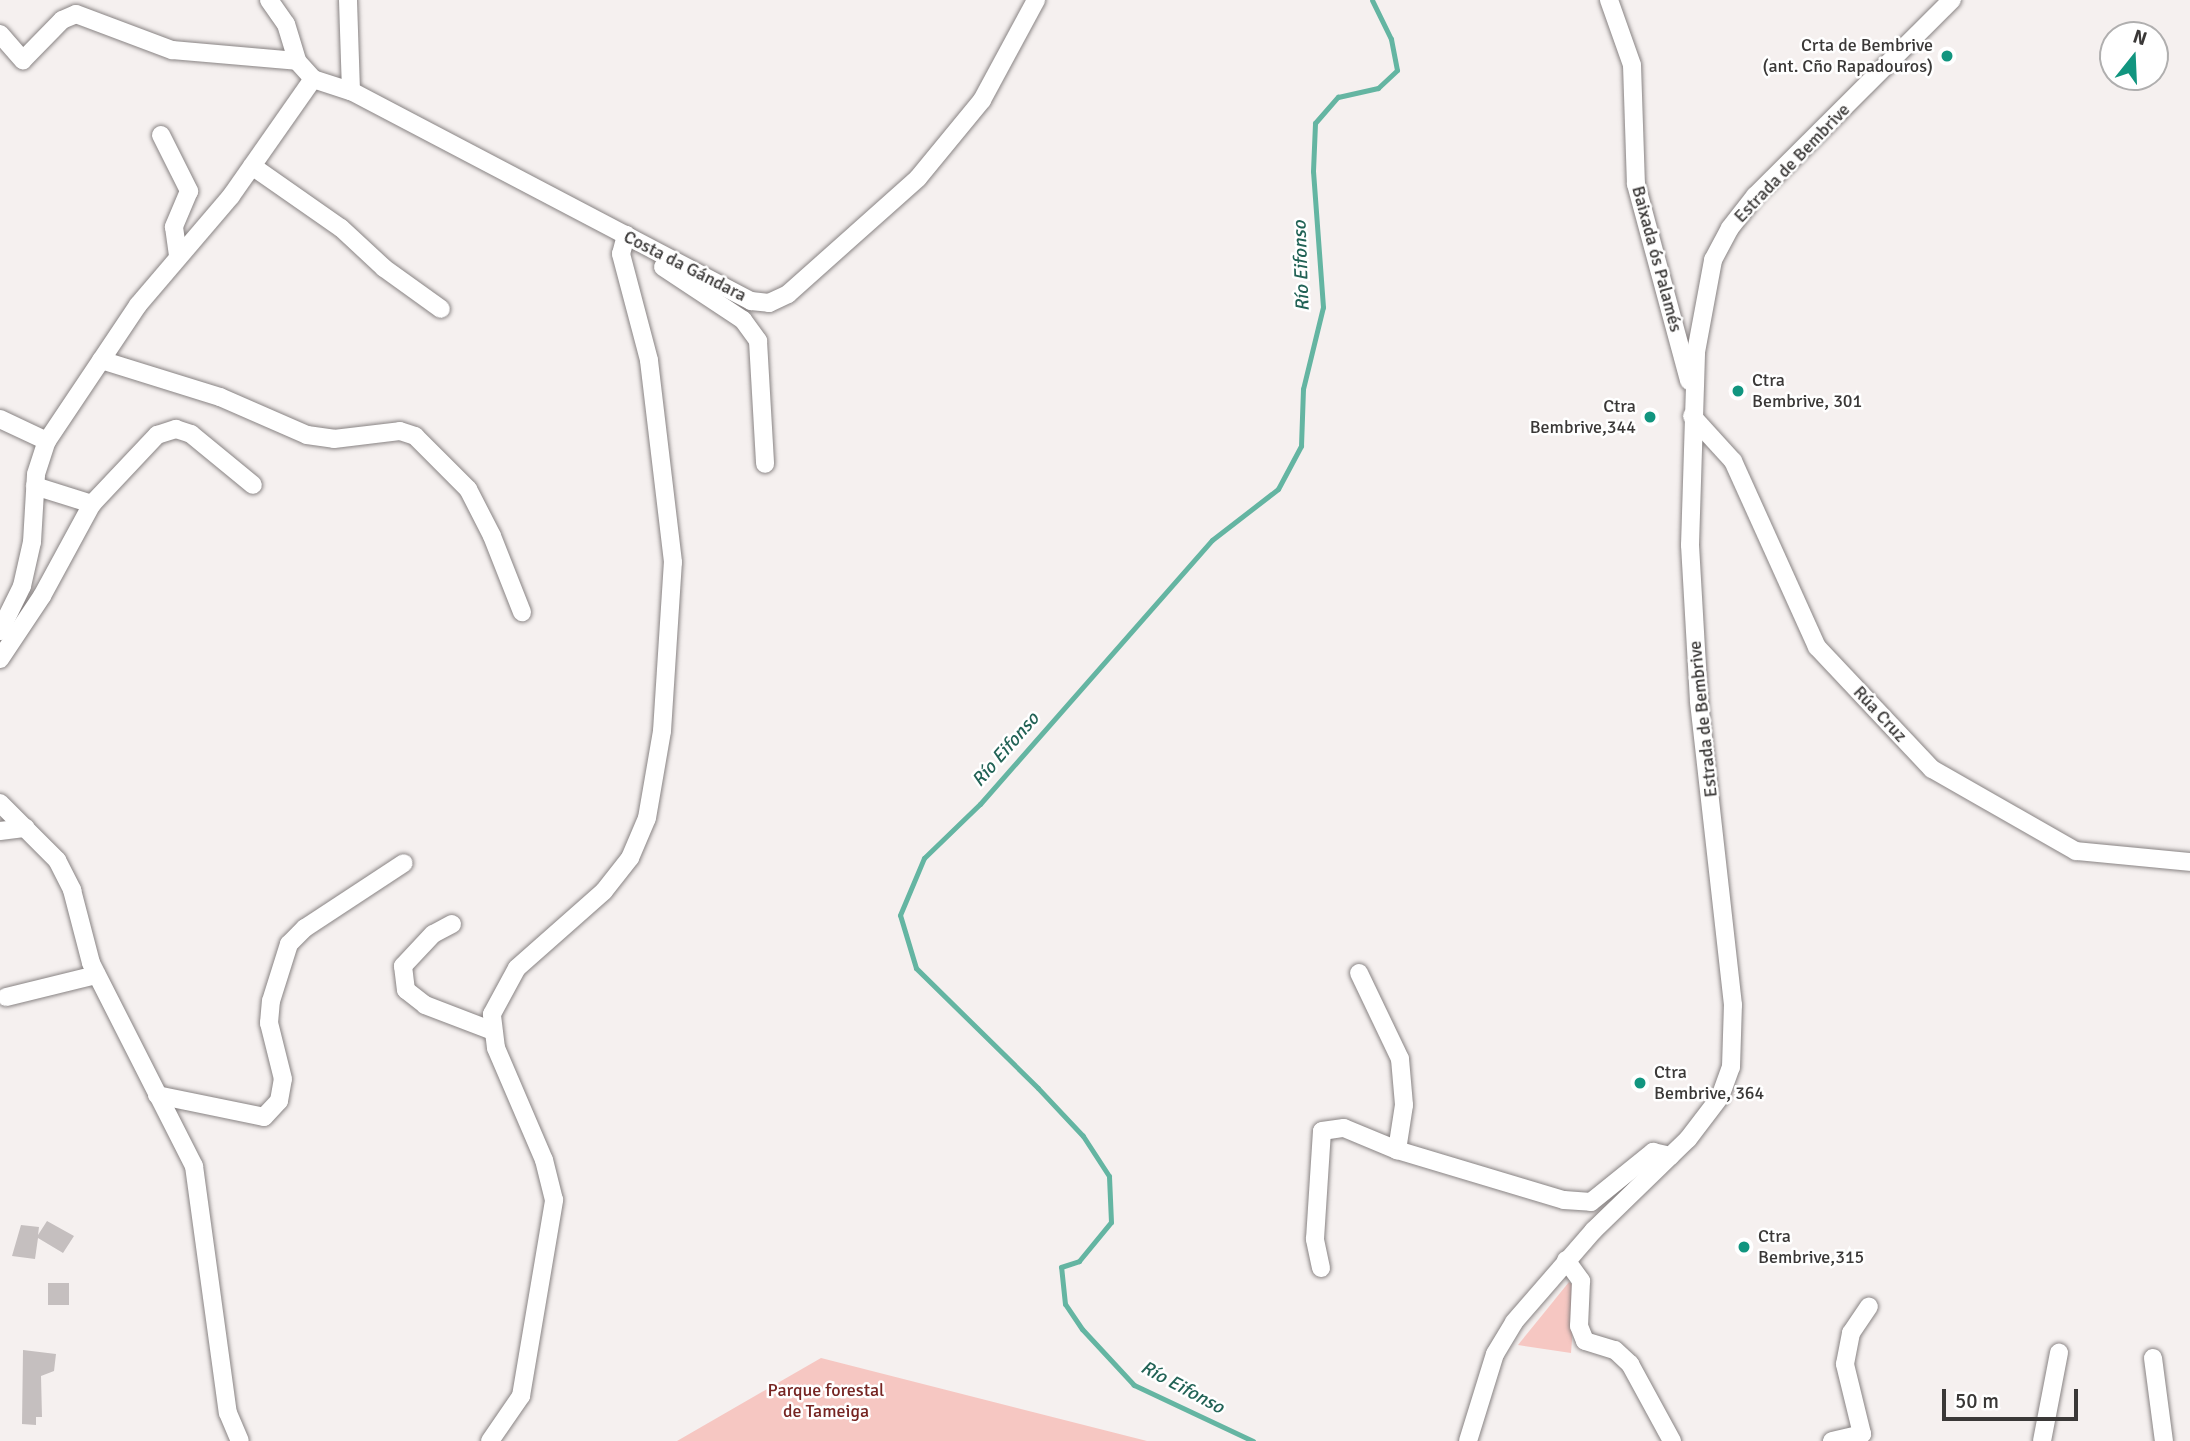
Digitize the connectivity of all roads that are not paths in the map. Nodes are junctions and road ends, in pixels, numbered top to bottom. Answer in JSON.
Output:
{"nodes":[{"id":1,"x":269,"y":0,"type":"edge"},
{"id":2,"x":348,"y":0,"type":"edge"},
{"id":3,"x":1036,"y":0,"type":"edge"},
{"id":4,"x":1609,"y":0,"type":"edge"},
{"id":5,"x":1952,"y":0,"type":"edge"},
{"id":6,"x":0,"y":34,"type":"edge"},
{"id":7,"x":297,"y":61,"type":"junction"},
{"id":8,"x":313,"y":79,"type":"junction"},
{"id":9,"x":351,"y":91,"type":"junction"},
{"id":10,"x":161,"y":135,"type":"dead end"},
{"id":11,"x":252,"y":166,"type":"junction"},
{"id":12,"x":626,"y":235,"type":"junction"},
{"id":13,"x":656,"y":251,"type":"junction"},
{"id":14,"x":178,"y":255,"type":"junction"},
{"id":15,"x":441,"y":309,"type":"dead end"},
{"id":16,"x":101,"y":360,"type":"junction"},
{"id":17,"x":1693,"y":394,"type":"junction"},
{"id":18,"x":1692,"y":416,"type":"junction"},
{"id":19,"x":0,"y":419,"type":"edge"},
{"id":20,"x":47,"y":441,"type":"junction"},
{"id":21,"x":765,"y":464,"type":"dead end"},
{"id":22,"x":36,"y":485,"type":"junction"},
{"id":23,"x":253,"y":485,"type":"dead end"},
{"id":24,"x":92,"y":505,"type":"junction"},
{"id":25,"x":522,"y":612,"type":"dead end"},
{"id":26,"x":0,"y":631,"type":"edge"},
{"id":27,"x":0,"y":659,"type":"edge"},
{"id":28,"x":0,"y":803,"type":"edge"},
{"id":29,"x":26,"y":828,"type":"junction"},
{"id":30,"x":0,"y":831,"type":"edge"},
{"id":31,"x":2190,"y":862,"type":"edge"},
{"id":32,"x":404,"y":863,"type":"dead end"},
{"id":33,"x":452,"y":925,"type":"dead end"},
{"id":34,"x":1359,"y":973,"type":"dead end"},
{"id":35,"x":96,"y":975,"type":"junction"},
{"id":36,"x":6,"y":997,"type":"dead end"},
{"id":37,"x":494,"y":1031,"type":"junction"},
{"id":38,"x":157,"y":1096,"type":"junction"},
{"id":39,"x":1397,"y":1150,"type":"junction"},
{"id":40,"x":1671,"y":1156,"type":"junction"},
{"id":41,"x":1566,"y":1260,"type":"junction"},
{"id":42,"x":1321,"y":1268,"type":"dead end"},
{"id":43,"x":1869,"y":1306,"type":"dead end"},
{"id":44,"x":2059,"y":1353,"type":"dead end"},
{"id":45,"x":2153,"y":1358,"type":"dead end"},
{"id":46,"x":240,"y":1441,"type":"edge"},
{"id":47,"x":490,"y":1441,"type":"edge"},
{"id":48,"x":1468,"y":1441,"type":"edge"},
{"id":49,"x":1672,"y":1441,"type":"edge"},
{"id":50,"x":1832,"y":1441,"type":"edge"},
{"id":51,"x":2042,"y":1441,"type":"edge"},
{"id":52,"x":2164,"y":1441,"type":"edge"}],
"edges":[{"from":1,"to":7,"type":"street"},
{"from":2,"to":9,"type":"street"},
{"from":3,"to":13,"type":"street","name":"Costa da Gándara"},
{"from":4,"to":17,"type":"street","name":"Baixada ós Palamés"},
{"from":5,"to":17,"type":"street","name":"Estrada de Bembrive"},
{"from":6,"to":7,"type":"street"},
{"from":7,"to":8,"type":"street"},
{"from":8,"to":9,"type":"street","name":"Costa da Gándara"},
{"from":8,"to":11,"type":"street"},
{"from":9,"to":12,"type":"street","name":"Costa da Gándara"},
{"from":10,"to":14,"type":"street"},
{"from":11,"to":14,"type":"street"},
{"from":11,"to":15,"type":"street"},
{"from":12,"to":13,"type":"street","name":"Costa da Gándara"},
{"from":12,"to":37,"type":"street"},
{"from":13,"to":21,"type":"street"},
{"from":14,"to":16,"type":"street"},
{"from":16,"to":20,"type":"street"},
{"from":16,"to":25,"type":"street"},
{"from":17,"to":18,"type":"street","name":"Estrada de Bembrive"},
{"from":18,"to":31,"type":"street","name":"Rúa Cruz"},
{"from":18,"to":40,"type":"street","name":"Estrada de Bembrive"},
{"from":19,"to":20,"type":"street"},
{"from":20,"to":22,"type":"street"},
{"from":22,"to":24,"type":"street"},
{"from":22,"to":26,"type":"street"},
{"from":23,"to":24,"type":"street"},
{"from":24,"to":27,"type":"street"},
{"from":28,"to":29,"type":"street"},
{"from":29,"to":30,"type":"street"},
{"from":29,"to":35,"type":"street"},
{"from":32,"to":38,"type":"street"},
{"from":33,"to":37,"type":"street"},
{"from":34,"to":39,"type":"street"},
{"from":35,"to":36,"type":"street"},
{"from":35,"to":38,"type":"street"},
{"from":37,"to":47,"type":"street"},
{"from":38,"to":46,"type":"street"},
{"from":39,"to":40,"type":"street"},
{"from":39,"to":42,"type":"street"},
{"from":40,"to":41,"type":"street","name":"Estrada de Bembrive"},
{"from":41,"to":48,"type":"street","name":"Estrada de Bembrive"},
{"from":41,"to":49,"type":"street"},
{"from":43,"to":50,"type":"street"},
{"from":44,"to":51,"type":"street"},
{"from":45,"to":52,"type":"street"}]}
